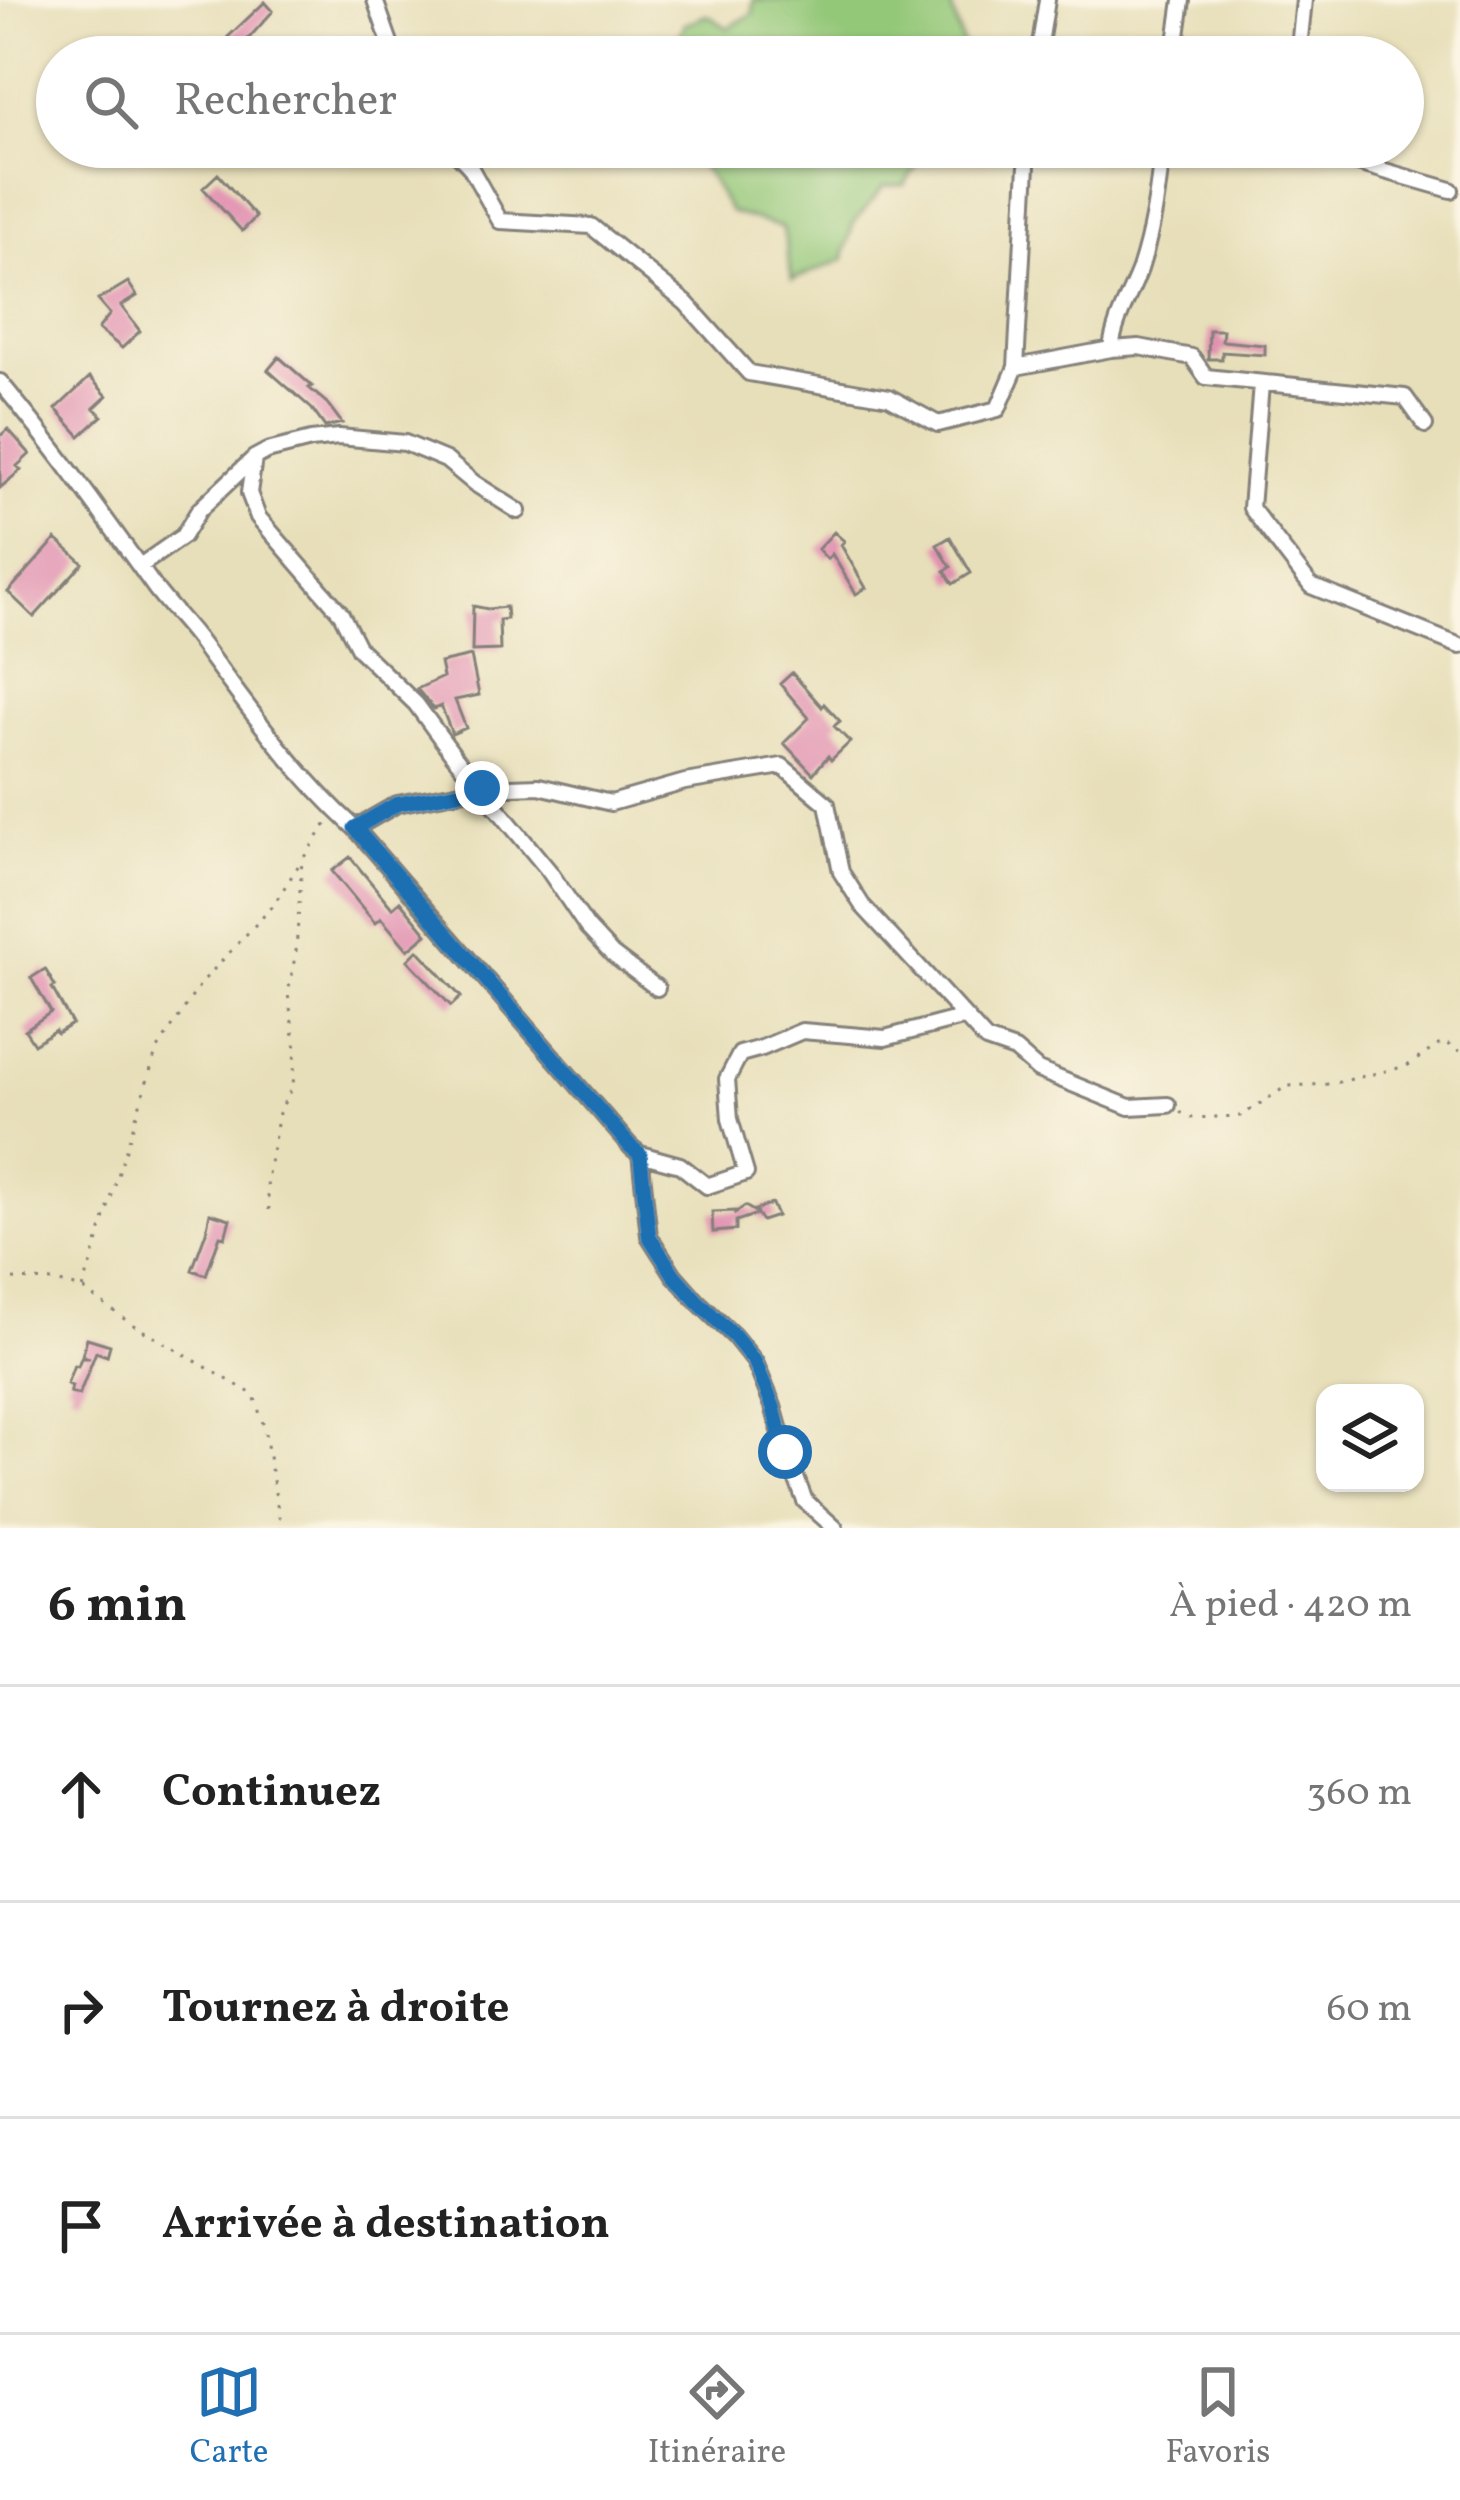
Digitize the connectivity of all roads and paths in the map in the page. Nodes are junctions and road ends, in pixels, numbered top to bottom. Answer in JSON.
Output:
{"nodes":[{"id":1,"x":375,"y":0,"type":"edge"},
{"id":2,"x":1047,"y":0,"type":"edge"},
{"id":3,"x":1182,"y":0,"type":"edge"},
{"id":4,"x":1304,"y":0,"type":"edge"},
{"id":5,"x":388,"y":36,"type":"edge"},
{"id":6,"x":1041,"y":36,"type":"edge"},
{"id":7,"x":1177,"y":36,"type":"edge"},
{"id":8,"x":1300,"y":36,"type":"edge"},
{"id":9,"x":471,"y":168,"type":"edge"},
{"id":10,"x":1027,"y":168,"type":"edge"},
{"id":11,"x":1160,"y":168,"type":"edge"},
{"id":12,"x":1375,"y":168,"type":"edge"},
{"id":13,"x":1451,"y":190,"type":"dead end"},
{"id":14,"x":1111,"y":349,"type":"junction"},
{"id":15,"x":1016,"y":367,"type":"junction"},
{"id":16,"x":0,"y":382,"type":"edge"},
{"id":17,"x":1262,"y":384,"type":"junction"},
{"id":18,"x":1425,"y":425,"type":"dead end"},
{"id":19,"x":254,"y":458,"type":"junction"},
{"id":20,"x":518,"y":511,"type":"dead end"},
{"id":21,"x":140,"y":566,"type":"junction"},
{"id":22,"x":1460,"y":646,"type":"edge"},
{"id":23,"x":482,"y":788,"type":"junction"},
{"id":24,"x":334,"y":809,"type":"junction"},
{"id":25,"x":355,"y":828,"type":"junction"},
{"id":26,"x":302,"y":860,"type":"junction"},
{"id":27,"x":657,"y":988,"type":"dead end"},
{"id":28,"x":965,"y":1017,"type":"junction"},
{"id":29,"x":1460,"y":1052,"type":"edge"},
{"id":30,"x":1168,"y":1105,"type":"joint"},
{"id":31,"x":640,"y":1154,"type":"junction"},
{"id":32,"x":269,"y":1210,"type":"dead end"},
{"id":33,"x":13,"y":1279,"type":"dead end"},
{"id":34,"x":83,"y":1289,"type":"junction"},
{"id":35,"x":281,"y":1528,"type":"edge"},
{"id":36,"x":835,"y":1528,"type":"edge"}],
"edges":[{"from":1,"to":5,"type":"street"},
{"from":2,"to":6,"type":"street"},
{"from":3,"to":7,"type":"street"},
{"from":4,"to":8,"type":"street"},
{"from":9,"to":15,"type":"street"},
{"from":10,"to":15,"type":"street"},
{"from":11,"to":14,"type":"street"},
{"from":12,"to":13,"type":"street"},
{"from":14,"to":15,"type":"street"},
{"from":14,"to":17,"type":"street"},
{"from":16,"to":21,"type":"street"},
{"from":17,"to":18,"type":"street"},
{"from":17,"to":22,"type":"street"},
{"from":19,"to":20,"type":"street"},
{"from":19,"to":21,"type":"street"},
{"from":19,"to":23,"type":"street"},
{"from":21,"to":24,"type":"street"},
{"from":23,"to":25,"type":"street"},
{"from":23,"to":27,"type":"street"},
{"from":23,"to":28,"type":"street"},
{"from":24,"to":25,"type":"street"},
{"from":24,"to":26,"type":"path"},
{"from":25,"to":31,"type":"street"},
{"from":26,"to":32,"type":"path"},
{"from":26,"to":34,"type":"path"},
{"from":28,"to":30,"type":"street"},
{"from":28,"to":31,"type":"street"},
{"from":29,"to":30,"type":"path"},
{"from":31,"to":36,"type":"street"},
{"from":33,"to":34,"type":"path"},
{"from":34,"to":35,"type":"path"}]}
